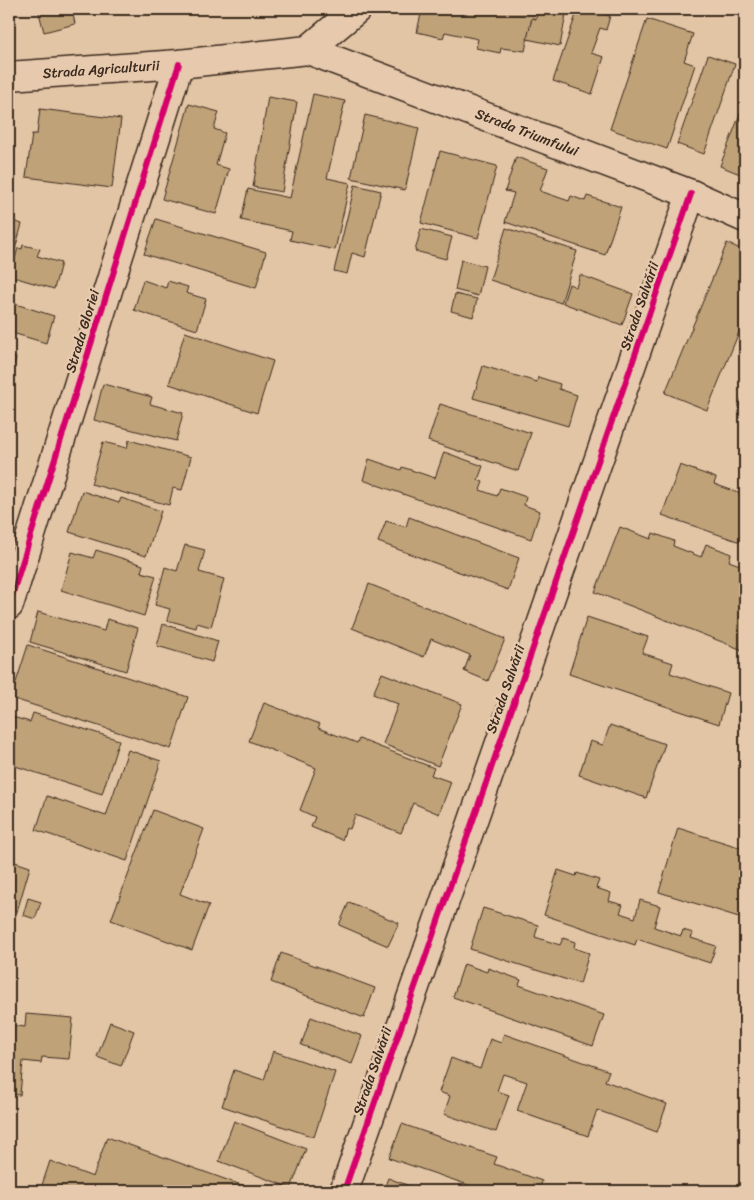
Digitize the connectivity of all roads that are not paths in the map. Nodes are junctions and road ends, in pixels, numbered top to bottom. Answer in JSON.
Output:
{"nodes":[{"id":1,"x":358,"y":9,"type":"edge"},
{"id":2,"x":308,"y":50,"type":"junction"},
{"id":3,"x":179,"y":64,"type":"junction"},
{"id":4,"x":9,"y":76,"type":"edge"},
{"id":5,"x":691,"y":194,"type":"junction"},
{"id":6,"x":745,"y":218,"type":"edge"},
{"id":7,"x":9,"y":605,"type":"edge"},
{"id":8,"x":344,"y":1191,"type":"edge"}],
"edges":[{"from":1,"to":2,"type":"street"},
{"from":2,"to":3,"type":"street","name":"Strada Agriculturii"},
{"from":2,"to":5,"type":"street","name":"Strada Triumfului"},
{"from":3,"to":4,"type":"street","name":"Strada Agriculturii"},
{"from":3,"to":7,"type":"street","name":"Strada Gloriei"},
{"from":5,"to":6,"type":"street","name":"Strada Triumfului"},
{"from":5,"to":8,"type":"street","name":"Strada Salvării"}]}
